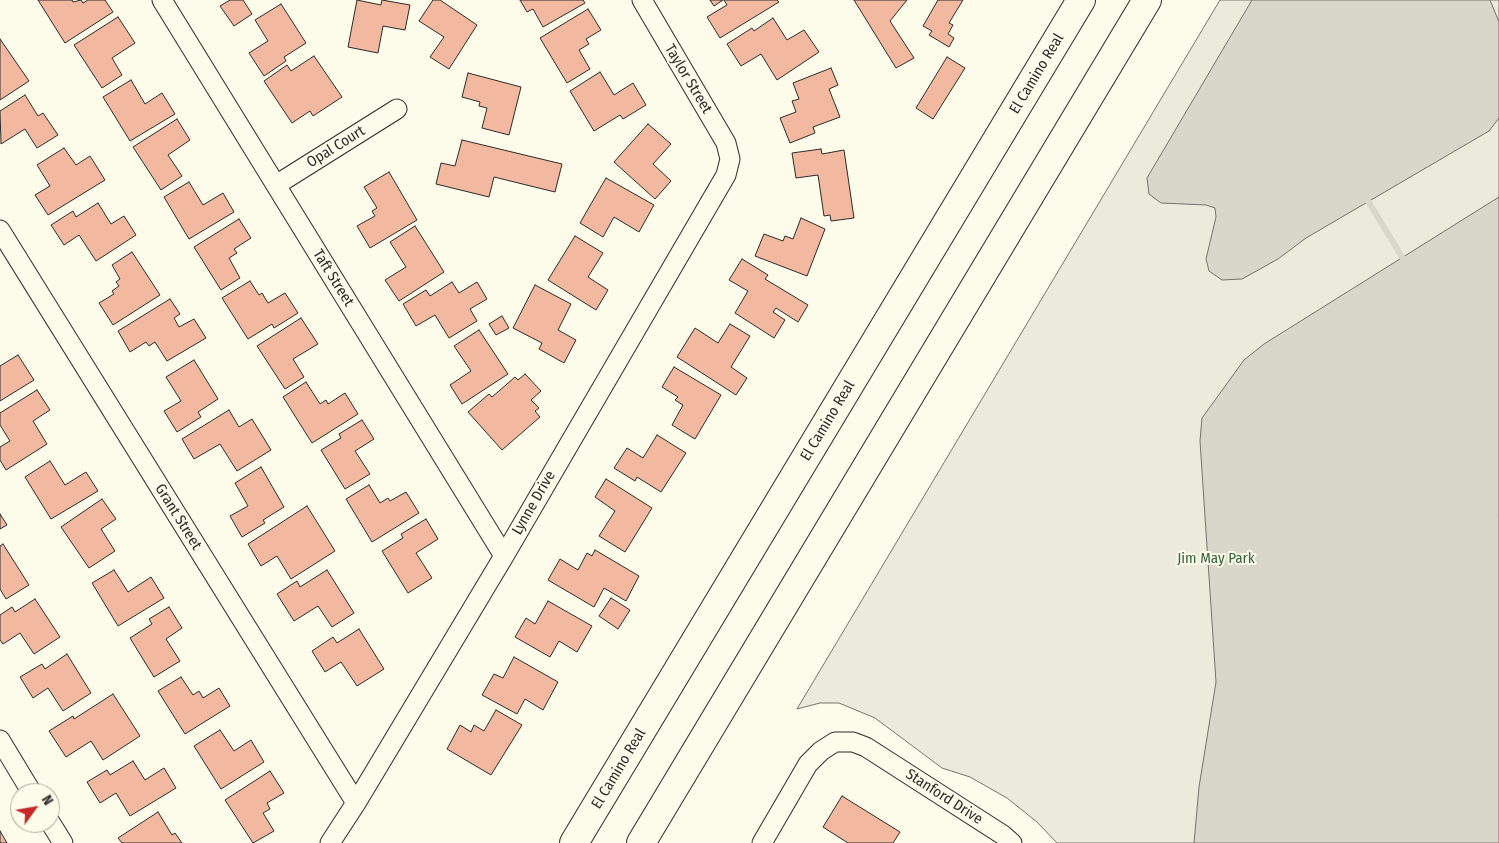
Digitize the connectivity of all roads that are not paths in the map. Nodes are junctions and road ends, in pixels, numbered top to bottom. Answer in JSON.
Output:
{"nodes":[{"id":1,"x":162,"y":0,"type":"edge"},
{"id":2,"x":642,"y":0,"type":"edge"},
{"id":3,"x":1081,"y":0,"type":"edge"},
{"id":4,"x":1147,"y":0,"type":"edge"},
{"id":5,"x":397,"y":109,"type":"dead end"},
{"id":6,"x":730,"y":159,"type":"joint"},
{"id":7,"x":276,"y":186,"type":"junction"},
{"id":8,"x":0,"y":230,"type":"edge"},
{"id":9,"x":504,"y":556,"type":"junction"},
{"id":10,"x":0,"y":740,"type":"edge"},
{"id":11,"x":26,"y":783,"type":"edge"},
{"id":12,"x":356,"y":803,"type":"junction"},
{"id":13,"x":330,"y":843,"type":"edge"},
{"id":14,"x":574,"y":843,"type":"edge"},
{"id":15,"x":642,"y":843,"type":"edge"},
{"id":16,"x":762,"y":843,"type":"edge"},
{"id":17,"x":1012,"y":843,"type":"edge"}],
"edges":[{"from":1,"to":7,"type":"street","name":"Taft Street"},
{"from":2,"to":6,"type":"street","name":"Taylor Street"},
{"from":3,"to":14,"type":"highway","name":"El Camino Real"},
{"from":4,"to":15,"type":"highway"},
{"from":5,"to":7,"type":"street","name":"Opal Court"},
{"from":6,"to":9,"type":"street","name":"Lynne Drive"},
{"from":7,"to":9,"type":"street","name":"Taft Street"},
{"from":8,"to":12,"type":"street","name":"Grant Street"},
{"from":9,"to":12,"type":"street","name":"Lynne Drive"},
{"from":10,"to":11,"type":"street"},
{"from":12,"to":13,"type":"street","name":"Lynne Drive"},
{"from":16,"to":17,"type":"street","name":"Stanford Drive"}]}
